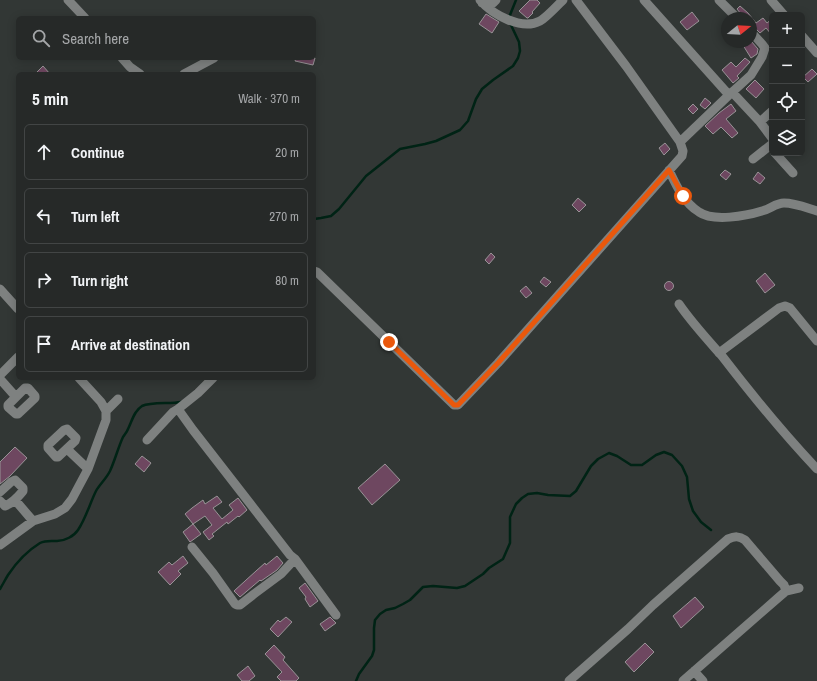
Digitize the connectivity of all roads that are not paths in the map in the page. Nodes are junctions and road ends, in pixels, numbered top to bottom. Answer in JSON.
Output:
{"nodes":[{"id":1,"x":68,"y":0,"type":"edge"},
{"id":2,"x":496,"y":0,"type":"edge"},
{"id":3,"x":563,"y":0,"type":"edge"},
{"id":4,"x":576,"y":0,"type":"edge"},
{"id":5,"x":644,"y":0,"type":"edge"},
{"id":6,"x":719,"y":0,"type":"edge"},
{"id":7,"x":771,"y":0,"type":"edge"},
{"id":8,"x":481,"y":2,"type":"edge"},
{"id":9,"x":731,"y":12,"type":"edge"},
{"id":10,"x":781,"y":12,"type":"edge"},
{"id":11,"x":83,"y":16,"type":"edge"},
{"id":12,"x":757,"y":39,"type":"edge"},
{"id":13,"x":805,"y":39,"type":"edge"},
{"id":14,"x":817,"y":53,"type":"edge"},
{"id":15,"x":124,"y":60,"type":"edge"},
{"id":16,"x":210,"y":60,"type":"edge"},
{"id":17,"x":137,"y":72,"type":"edge"},
{"id":18,"x":188,"y":72,"type":"edge"},
{"id":19,"x":730,"y":94,"type":"junction"},
{"id":20,"x":769,"y":114,"type":"edge"},
{"id":21,"x":760,"y":122,"type":"junction"},
{"id":22,"x":769,"y":140,"type":"edge"},
{"id":23,"x":680,"y":142,"type":"junction"},
{"id":24,"x":769,"y":148,"type":"edge"},
{"id":25,"x":779,"y":156,"type":"edge"},
{"id":26,"x":753,"y":159,"type":"dead end"},
{"id":27,"x":669,"y":170,"type":"junction"},
{"id":28,"x":792,"y":173,"type":"dead end"},
{"id":29,"x":817,"y":211,"type":"edge"},
{"id":30,"x":316,"y":271,"type":"edge"},
{"id":31,"x":0,"y":289,"type":"edge"},
{"id":32,"x":679,"y":304,"type":"dead end"},
{"id":33,"x":16,"y":308,"type":"edge"},
{"id":34,"x":817,"y":341,"type":"edge"},
{"id":35,"x":719,"y":353,"type":"junction"},
{"id":36,"x":16,"y":359,"type":"edge"},
{"id":37,"x":0,"y":374,"type":"edge"},
{"id":38,"x":0,"y":379,"type":"edge"},
{"id":39,"x":81,"y":380,"type":"edge"},
{"id":40,"x":211,"y":380,"type":"edge"},
{"id":41,"x":16,"y":397,"type":"dead end"},
{"id":42,"x":118,"y":399,"type":"dead end"},
{"id":43,"x":178,"y":409,"type":"junction"},
{"id":44,"x":106,"y":411,"type":"junction"},
{"id":45,"x":147,"y":440,"type":"dead end"},
{"id":46,"x":67,"y":449,"type":"dead end"},
{"id":47,"x":817,"y":468,"type":"edge"},
{"id":48,"x":88,"y":470,"type":"junction"},
{"id":49,"x":0,"y":492,"type":"edge"},
{"id":50,"x":15,"y":500,"type":"junction"},
{"id":51,"x":0,"y":501,"type":"edge"},
{"id":52,"x":33,"y":521,"type":"junction"},
{"id":53,"x":0,"y":546,"type":"edge"},
{"id":54,"x":192,"y":547,"type":"dead end"},
{"id":55,"x":295,"y":559,"type":"junction"},
{"id":56,"x":799,"y":588,"type":"dead end"},
{"id":57,"x":786,"y":590,"type":"junction"},
{"id":58,"x":336,"y":615,"type":"dead end"},
{"id":59,"x":694,"y":671,"type":"junction"},
{"id":60,"x":569,"y":681,"type":"edge"},
{"id":61,"x":683,"y":681,"type":"edge"},
{"id":62,"x":703,"y":681,"type":"edge"}],
"edges":[{"from":1,"to":11,"type":"street"},
{"from":2,"to":8,"type":"street"},
{"from":3,"to":8,"type":"street"},
{"from":4,"to":23,"type":"street"},
{"from":5,"to":19,"type":"street"},
{"from":6,"to":9,"type":"street"},
{"from":7,"to":10,"type":"street"},
{"from":12,"to":19,"type":"street"},
{"from":13,"to":14,"type":"street"},
{"from":15,"to":17,"type":"street"},
{"from":16,"to":18,"type":"street"},
{"from":19,"to":21,"type":"street"},
{"from":19,"to":23,"type":"street"},
{"from":20,"to":21,"type":"street"},
{"from":21,"to":22,"type":"street"},
{"from":23,"to":27,"type":"street"},
{"from":24,"to":26,"type":"street"},
{"from":25,"to":28,"type":"street"},
{"from":27,"to":29,"type":"street"},
{"from":27,"to":30,"type":"street"},
{"from":31,"to":33,"type":"street"},
{"from":32,"to":35,"type":"street"},
{"from":34,"to":35,"type":"street"},
{"from":35,"to":47,"type":"street"},
{"from":36,"to":37,"type":"street"},
{"from":38,"to":41,"type":"street"},
{"from":39,"to":44,"type":"street"},
{"from":40,"to":43,"type":"street"},
{"from":42,"to":44,"type":"street"},
{"from":43,"to":45,"type":"street"},
{"from":43,"to":55,"type":"street"},
{"from":44,"to":48,"type":"street"},
{"from":46,"to":48,"type":"street"},
{"from":48,"to":52,"type":"street"},
{"from":49,"to":50,"type":"street"},
{"from":50,"to":51,"type":"street"},
{"from":50,"to":52,"type":"street"},
{"from":52,"to":53,"type":"street"},
{"from":54,"to":55,"type":"street"},
{"from":55,"to":58,"type":"street"},
{"from":56,"to":57,"type":"street"},
{"from":57,"to":59,"type":"street"},
{"from":57,"to":60,"type":"street"},
{"from":59,"to":61,"type":"street"},
{"from":59,"to":62,"type":"street"}]}
